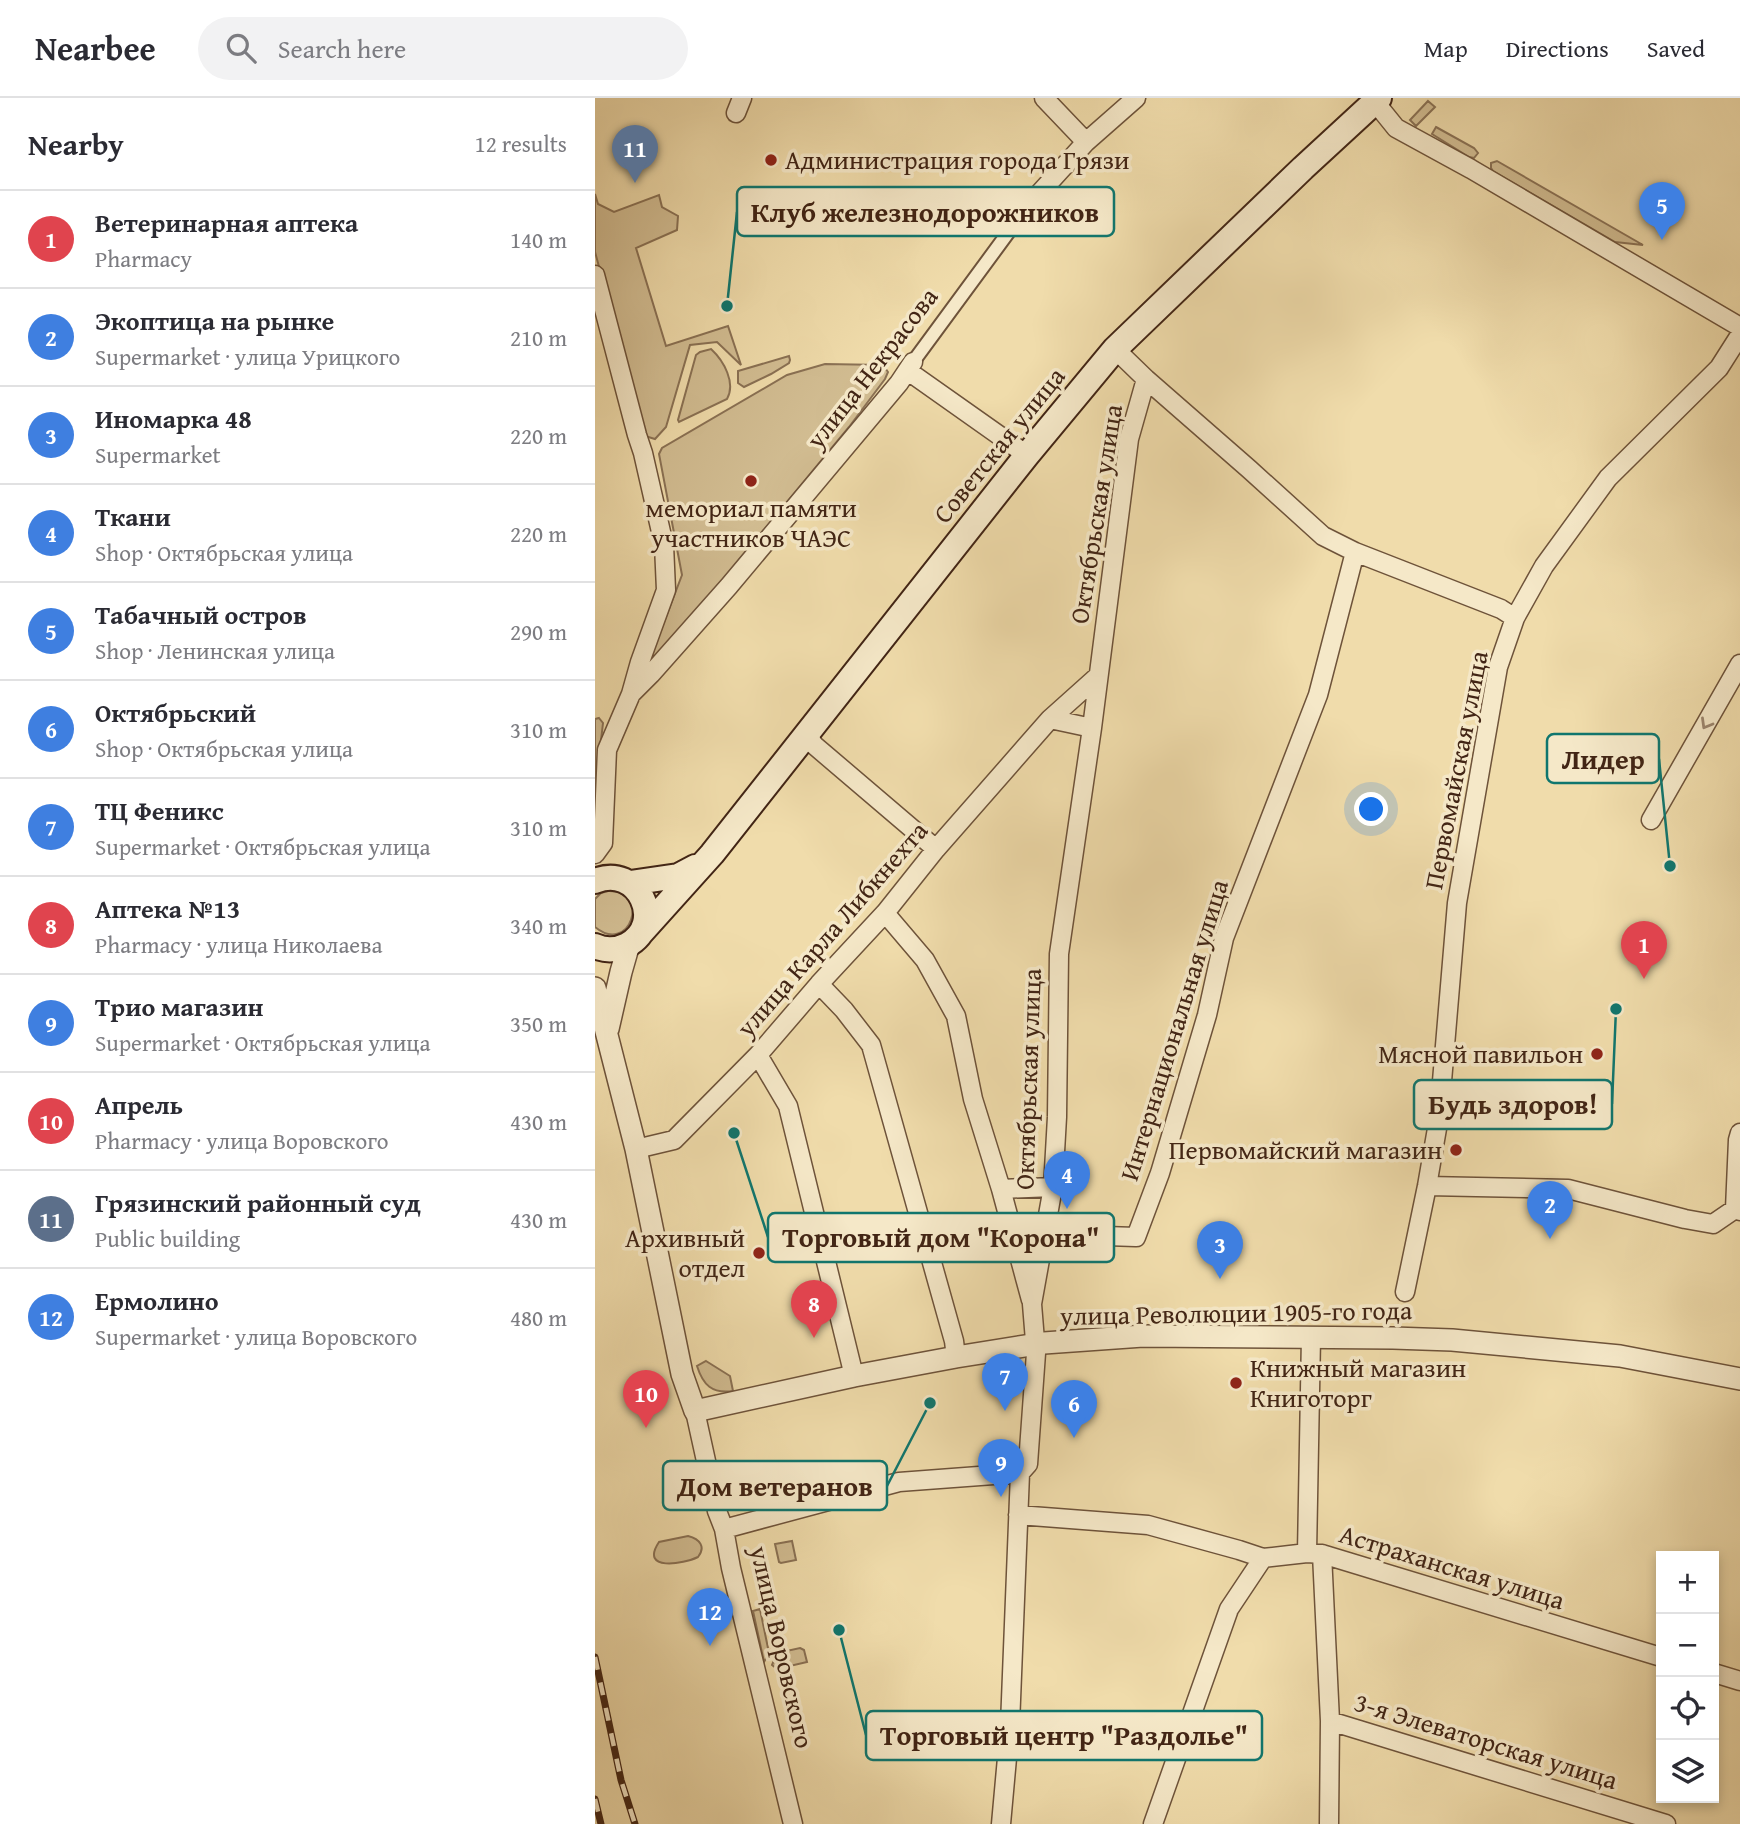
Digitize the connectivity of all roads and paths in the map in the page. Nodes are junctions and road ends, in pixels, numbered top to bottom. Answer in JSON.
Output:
{"nodes":[{"id":1,"x":1044,"y":98,"type":"edge"},
{"id":2,"x":1136,"y":98,"type":"edge"},
{"id":3,"x":1376,"y":99,"type":"edge"},
{"id":4,"x":1086,"y":142,"type":"junction"},
{"id":5,"x":1027,"y":207,"type":"joint"},
{"id":6,"x":595,"y":275,"type":"edge"},
{"id":7,"x":1740,"y":327,"type":"edge"},
{"id":8,"x":1740,"y":335,"type":"edge"},
{"id":9,"x":1115,"y":349,"type":"junction"},
{"id":10,"x":910,"y":367,"type":"junction"},
{"id":11,"x":1146,"y":379,"type":"junction"},
{"id":12,"x":1027,"y":455,"type":"junction"},
{"id":13,"x":1355,"y":552,"type":"junction"},
{"id":14,"x":1515,"y":618,"type":"junction"},
{"id":15,"x":1740,"y":664,"type":"edge"},
{"id":16,"x":645,"y":668,"type":"junction"},
{"id":17,"x":1098,"y":676,"type":"junction"},
{"id":18,"x":1050,"y":719,"type":"junction"},
{"id":19,"x":1092,"y":727,"type":"junction"},
{"id":20,"x":807,"y":735,"type":"junction"},
{"id":21,"x":1651,"y":820,"type":"dead end"},
{"id":22,"x":936,"y":849,"type":"junction"},
{"id":23,"x":595,"y":854,"type":"edge"},
{"id":24,"x":595,"y":859,"type":"edge"},
{"id":25,"x":702,"y":864,"type":"junction"},
{"id":26,"x":614,"y":881,"type":"edge"},
{"id":27,"x":885,"y":913,"type":"junction"},
{"id":28,"x":634,"y":939,"type":"junction"},
{"id":29,"x":595,"y":946,"type":"edge"},
{"id":30,"x":819,"y":984,"type":"junction"},
{"id":31,"x":595,"y":988,"type":"edge"},
{"id":32,"x":607,"y":1034,"type":"junction"},
{"id":33,"x":758,"y":1055,"type":"junction"},
{"id":34,"x":1740,"y":1133,"type":"edge"},
{"id":35,"x":636,"y":1149,"type":"junction"},
{"id":36,"x":1427,"y":1186,"type":"junction"},
{"id":37,"x":1053,"y":1187,"type":"junction"},
{"id":38,"x":1000,"y":1189,"type":"junction"},
{"id":39,"x":1738,"y":1210,"type":"edge"},
{"id":40,"x":1045,"y":1234,"type":"junction"},
{"id":41,"x":1405,"y":1292,"type":"dead end"},
{"id":42,"x":1033,"y":1304,"type":"junction"},
{"id":43,"x":1311,"y":1337,"type":"junction"},
{"id":44,"x":1036,"y":1344,"type":"junction"},
{"id":45,"x":956,"y":1357,"type":"junction"},
{"id":46,"x":854,"y":1376,"type":"junction"},
{"id":47,"x":1740,"y":1379,"type":"edge"},
{"id":48,"x":695,"y":1411,"type":"junction"},
{"id":49,"x":1020,"y":1473,"type":"junction"},
{"id":50,"x":1018,"y":1515,"type":"junction"},
{"id":51,"x":725,"y":1529,"type":"junction"},
{"id":52,"x":1314,"y":1554,"type":"junction"},
{"id":53,"x":1263,"y":1558,"type":"junction"},
{"id":54,"x":1656,"y":1656,"type":"edge"},
{"id":55,"x":1719,"y":1675,"type":"edge"},
{"id":56,"x":1740,"y":1681,"type":"edge"},
{"id":57,"x":1330,"y":1721,"type":"junction"},
{"id":58,"x":793,"y":1824,"type":"edge"},
{"id":59,"x":1001,"y":1824,"type":"edge"},
{"id":60,"x":1153,"y":1824,"type":"edge"},
{"id":61,"x":1329,"y":1824,"type":"edge"},
{"id":62,"x":1666,"y":1824,"type":"edge"}],
"edges":[{"from":1,"to":4,"type":"street"},
{"from":2,"to":4,"type":"street","name":"улица Некрасова"},
{"from":3,"to":7,"type":"street"},
{"from":3,"to":9,"type":"main road","name":"Советская улица"},
{"from":4,"to":5,"type":"street","name":"улица Некрасова"},
{"from":5,"to":10,"type":"street","name":"улица Некрасова"},
{"from":6,"to":16,"type":"street"},
{"from":8,"to":14,"type":"street","name":"Первомайская улица"},
{"from":9,"to":11,"type":"street"},
{"from":9,"to":12,"type":"main road","name":"Советская улица"},
{"from":10,"to":12,"type":"street"},
{"from":10,"to":16,"type":"street","name":"улица Некрасова"},
{"from":11,"to":13,"type":"street"},
{"from":11,"to":17,"type":"street","name":"Октябрьская улица"},
{"from":12,"to":20,"type":"main road","name":"Советская улица"},
{"from":13,"to":14,"type":"street"},
{"from":13,"to":40,"type":"street","name":"Интернациональная улица"},
{"from":14,"to":36,"type":"street","name":"Первомайская улица"},
{"from":15,"to":21,"type":"street","one_way":true},
{"from":16,"to":23,"type":"street","name":"улица Некрасова"},
{"from":17,"to":18,"type":"street","name":"улица Карла Либкнехта"},
{"from":17,"to":19,"type":"street","name":"Октябрьская улица"},
{"from":18,"to":19,"type":"street"},
{"from":18,"to":22,"type":"street","name":"улица Карла Либкнехта"},
{"from":19,"to":37,"type":"street","name":"Октябрьская улица"},
{"from":20,"to":22,"type":"street"},
{"from":20,"to":25,"type":"main road","name":"Советская улица"},
{"from":22,"to":27,"type":"street","name":"улица Карла Либкнехта"},
{"from":24,"to":26,"type":"main road"},
{"from":25,"to":26,"type":"main road","name":"Советская улица"},
{"from":25,"to":28,"type":"main road","name":"Советская улица"},
{"from":26,"to":28,"type":"main road"},
{"from":27,"to":30,"type":"street","name":"улица Карла Либкнехта"},
{"from":27,"to":38,"type":"street"},
{"from":28,"to":29,"type":"main road"},
{"from":28,"to":32,"type":"street","name":"улица Воровского"},
{"from":30,"to":33,"type":"street","name":"улица Карла Либкнехта"},
{"from":30,"to":45,"type":"street"},
{"from":31,"to":32,"type":"street","name":"улица Воровского"},
{"from":32,"to":35,"type":"street","name":"улица Воровского"},
{"from":33,"to":35,"type":"street","name":"улица Карла Либкнехта"},
{"from":33,"to":46,"type":"street"},
{"from":34,"to":39,"type":"street"},
{"from":35,"to":48,"type":"street","name":"улица Воровского"},
{"from":36,"to":39,"type":"street"},
{"from":36,"to":41,"type":"street","name":"Первомайская улица"},
{"from":37,"to":38,"type":"street"},
{"from":37,"to":40,"type":"street","name":"Октябрьская улица"},
{"from":38,"to":42,"type":"street"},
{"from":40,"to":42,"type":"street","name":"Октябрьская улица"},
{"from":42,"to":44,"type":"street","name":"Октябрьская улица"},
{"from":43,"to":44,"type":"street","name":"улица Революции 1905-го года"},
{"from":43,"to":47,"type":"street","name":"улица Революции 1905-го года"},
{"from":43,"to":52,"type":"street"},
{"from":44,"to":45,"type":"street","name":"улица Революции 1905-го года"},
{"from":44,"to":49,"type":"street","name":"Октябрьская улица"},
{"from":45,"to":46,"type":"street","name":"улица Революции 1905-го года"},
{"from":46,"to":48,"type":"street","name":"улица Революции 1905-го года"},
{"from":48,"to":51,"type":"street","name":"улица Воровского"},
{"from":49,"to":50,"type":"street","name":"Октябрьская улица"},
{"from":49,"to":51,"type":"street"},
{"from":50,"to":53,"type":"street","name":"Астраханская улица"},
{"from":50,"to":59,"type":"street","name":"Октябрьская улица"},
{"from":51,"to":58,"type":"street","name":"улица Воровского"},
{"from":52,"to":53,"type":"street","name":"Астраханская улица"},
{"from":52,"to":54,"type":"street","name":"Астраханская улица"},
{"from":52,"to":57,"type":"street"},
{"from":53,"to":60,"type":"street"},
{"from":55,"to":56,"type":"street"},
{"from":57,"to":61,"type":"street"},
{"from":57,"to":62,"type":"street","name":"3-я Элеваторская улица"}]}
